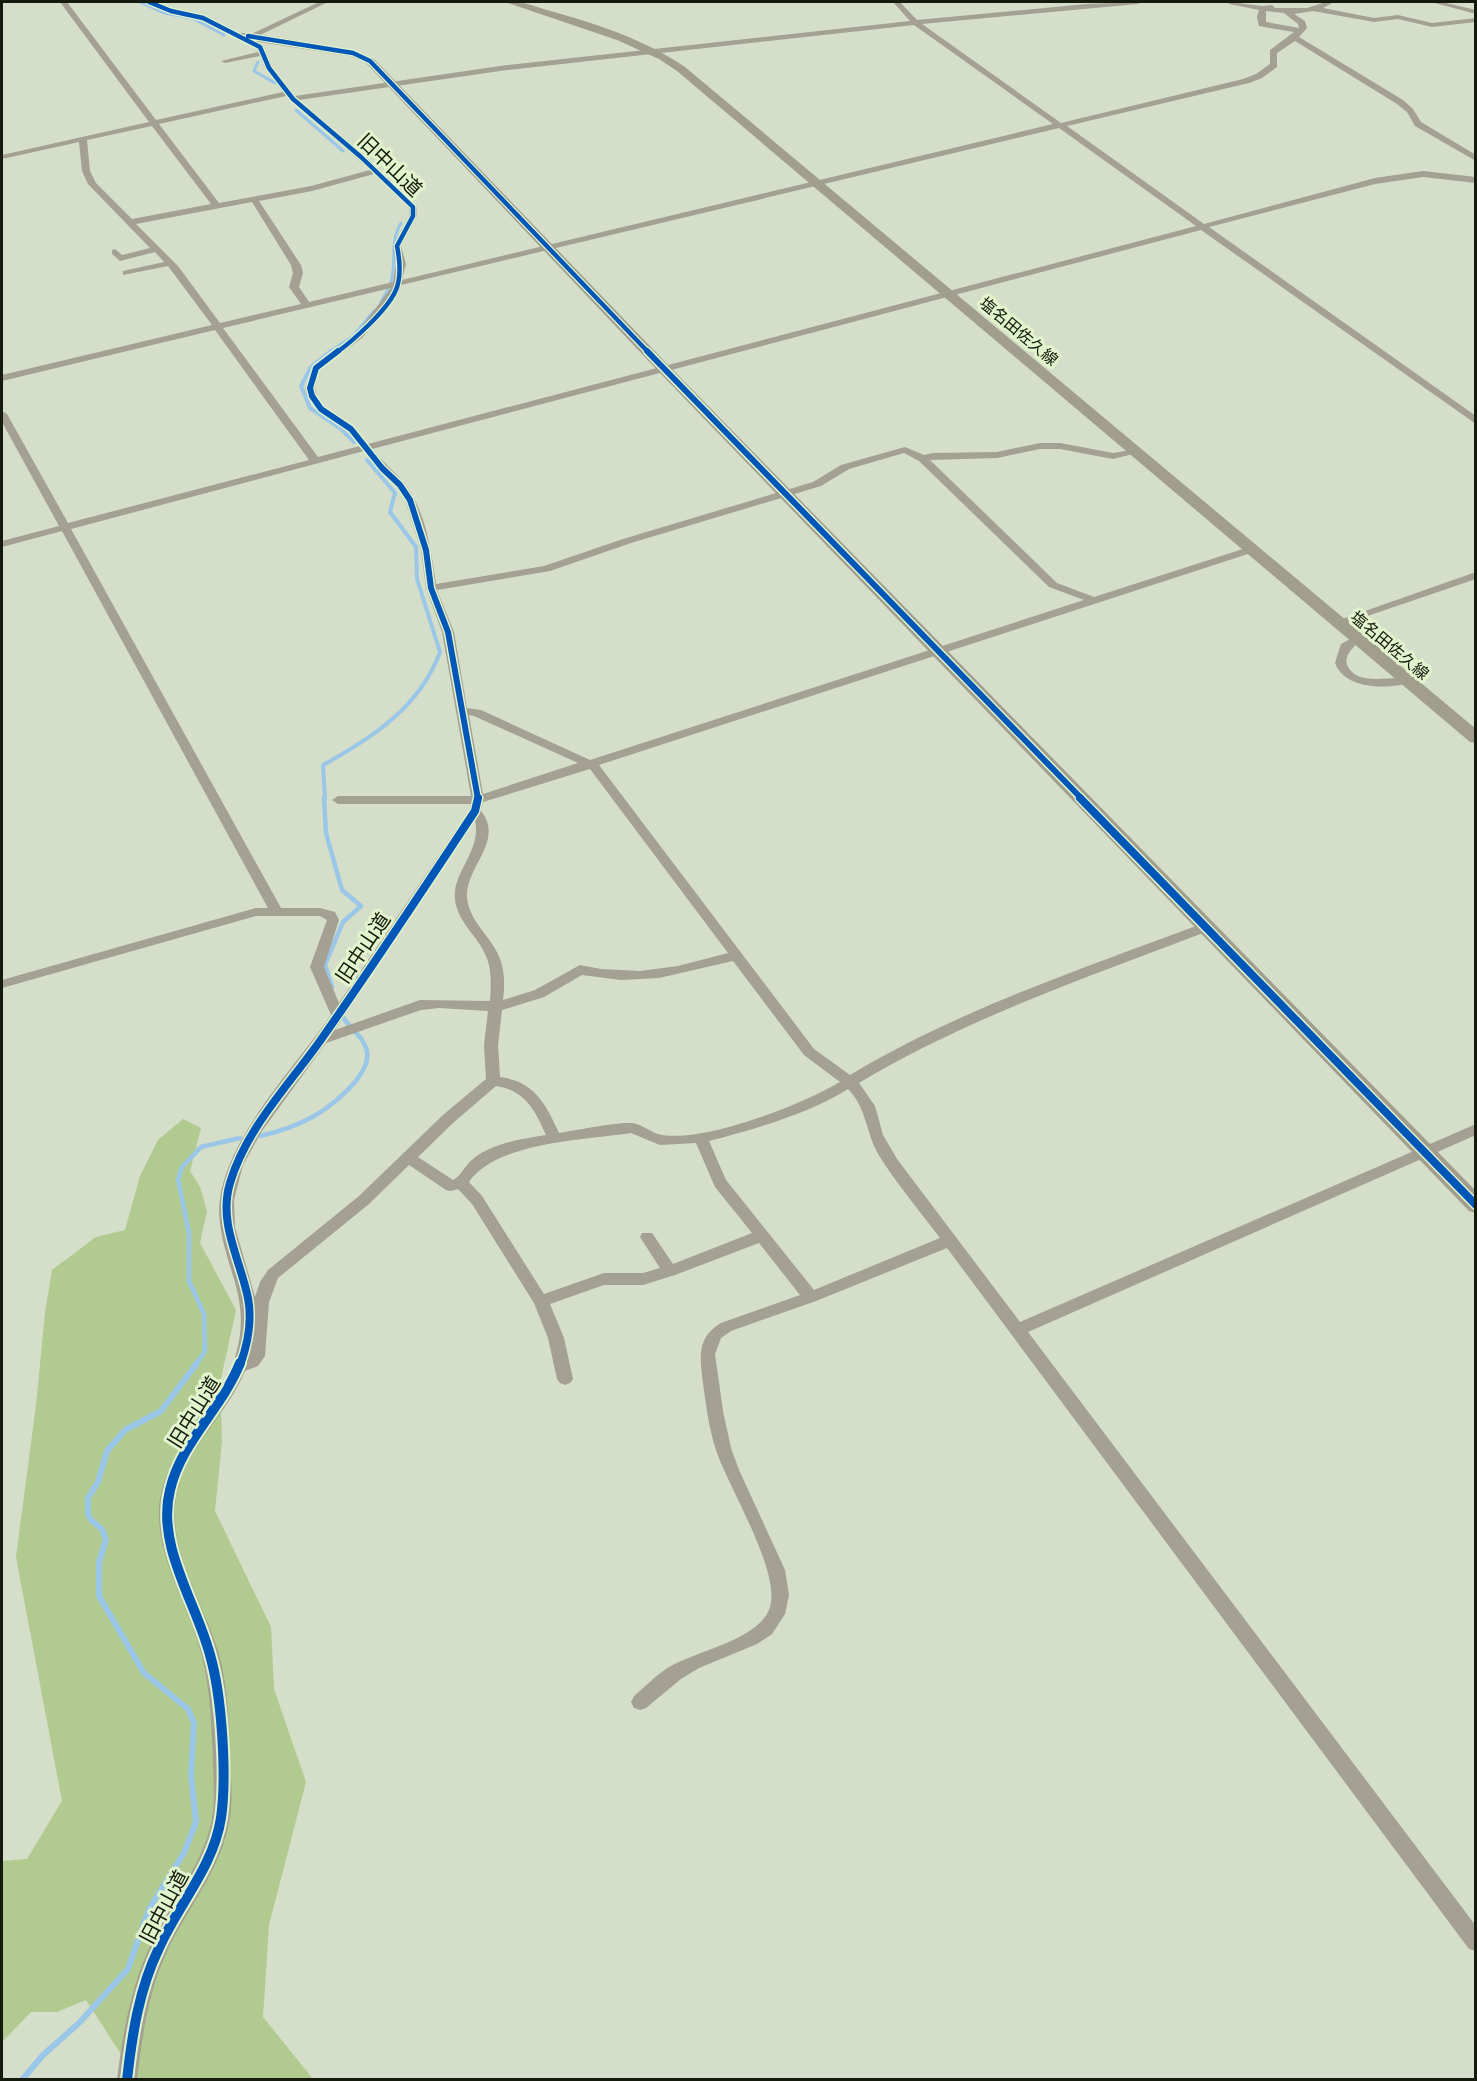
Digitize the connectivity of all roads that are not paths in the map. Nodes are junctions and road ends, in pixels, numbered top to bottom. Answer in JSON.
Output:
{"nodes":[{"id":1,"x":63,"y":2,"type":"edge"},
{"id":2,"x":149,"y":2,"type":"edge"},
{"id":3,"x":324,"y":2,"type":"edge"},
{"id":4,"x":510,"y":2,"type":"edge"},
{"id":5,"x":896,"y":2,"type":"edge"},
{"id":6,"x":1125,"y":2,"type":"edge"},
{"id":7,"x":1138,"y":2,"type":"edge"},
{"id":8,"x":1232,"y":2,"type":"edge"},
{"id":9,"x":1290,"y":2,"type":"edge"},
{"id":10,"x":1331,"y":2,"type":"edge"},
{"id":11,"x":1435,"y":2,"type":"edge"},
{"id":12,"x":1263,"y":8,"type":"junction"},
{"id":13,"x":1310,"y":10,"type":"junction"},
{"id":14,"x":1287,"y":12,"type":"junction"},
{"id":15,"x":1476,"y":12,"type":"edge"},
{"id":16,"x":1476,"y":20,"type":"edge"},
{"id":17,"x":916,"y":23,"type":"junction"},
{"id":18,"x":1296,"y":34,"type":"junction"},
{"id":19,"x":245,"y":36,"type":"junction"},
{"id":20,"x":654,"y":52,"type":"junction"},
{"id":21,"x":264,"y":53,"type":"junction"},
{"id":22,"x":225,"y":61,"type":"dead end"},
{"id":23,"x":391,"y":83,"type":"junction"},
{"id":24,"x":291,"y":96,"type":"junction"},
{"id":25,"x":155,"y":124,"type":"junction"},
{"id":26,"x":1059,"y":125,"type":"junction"},
{"id":27,"x":83,"y":139,"type":"junction"},
{"id":28,"x":2,"y":157,"type":"edge"},
{"id":29,"x":1476,"y":159,"type":"edge"},
{"id":30,"x":376,"y":171,"type":"junction"},
{"id":31,"x":1476,"y":180,"type":"edge"},
{"id":32,"x":814,"y":183,"type":"junction"},
{"id":33,"x":254,"y":199,"type":"junction"},
{"id":34,"x":216,"y":205,"type":"junction"},
{"id":35,"x":132,"y":222,"type":"junction"},
{"id":36,"x":1201,"y":226,"type":"junction"},
{"id":37,"x":548,"y":248,"type":"junction"},
{"id":38,"x":158,"y":249,"type":"junction"},
{"id":39,"x":115,"y":252,"type":"dead end"},
{"id":40,"x":169,"y":263,"type":"junction"},
{"id":41,"x":126,"y":273,"type":"dead end"},
{"id":42,"x":398,"y":284,"type":"junction"},
{"id":43,"x":947,"y":294,"type":"junction"},
{"id":44,"x":307,"y":305,"type":"junction"},
{"id":45,"x":218,"y":326,"type":"junction"},
{"id":46,"x":665,"y":370,"type":"junction"},
{"id":47,"x":2,"y":378,"type":"edge"},
{"id":48,"x":2,"y":414,"type":"edge"},
{"id":49,"x":1476,"y":421,"type":"edge"},
{"id":50,"x":367,"y":449,"type":"junction"},
{"id":51,"x":1132,"y":451,"type":"junction"},
{"id":52,"x":923,"y":459,"type":"junction"},
{"id":53,"x":316,"y":462,"type":"junction"},
{"id":54,"x":784,"y":492,"type":"junction"},
{"id":55,"x":65,"y":528,"type":"junction"},
{"id":56,"x":2,"y":544,"type":"edge"},
{"id":57,"x":1250,"y":550,"type":"junction"},
{"id":58,"x":1476,"y":575,"type":"edge"},
{"id":59,"x":431,"y":588,"type":"junction"},
{"id":60,"x":1094,"y":600,"type":"junction"},
{"id":61,"x":1337,"y":623,"type":"junction"},
{"id":62,"x":1356,"y":639,"type":"junction"},
{"id":63,"x":936,"y":650,"type":"junction"},
{"id":64,"x":1406,"y":681,"type":"junction"},
{"id":65,"x":463,"y":711,"type":"junction"},
{"id":66,"x":1476,"y":738,"type":"edge"},
{"id":67,"x":589,"y":762,"type":"junction"},
{"id":68,"x":338,"y":800,"type":"dead end"},
{"id":69,"x":476,"y":805,"type":"junction"},
{"id":70,"x":276,"y":910,"type":"junction"},
{"id":71,"x":1206,"y":927,"type":"junction"},
{"id":72,"x":737,"y":956,"type":"junction"},
{"id":73,"x":2,"y":984,"type":"edge"},
{"id":74,"x":494,"y":1006,"type":"junction"},
{"id":75,"x":338,"y":1014,"type":"junction"},
{"id":76,"x":322,"y":1039,"type":"junction"},
{"id":77,"x":493,"y":1081,"type":"junction"},
{"id":78,"x":849,"y":1081,"type":"junction"},
{"id":79,"x":1476,"y":1129,"type":"edge"},
{"id":80,"x":701,"y":1138,"type":"junction"},
{"id":81,"x":555,"y":1139,"type":"junction"},
{"id":82,"x":1424,"y":1152,"type":"junction"},
{"id":83,"x":409,"y":1158,"type":"junction"},
{"id":84,"x":461,"y":1182,"type":"junction"},
{"id":85,"x":1476,"y":1205,"type":"edge"},
{"id":86,"x":761,"y":1236,"type":"junction"},
{"id":87,"x":647,"y":1237,"type":"dead end"},
{"id":88,"x":951,"y":1240,"type":"junction"},
{"id":89,"x":670,"y":1271,"type":"junction"},
{"id":90,"x":811,"y":1297,"type":"junction"},
{"id":91,"x":541,"y":1301,"type":"junction"},
{"id":92,"x":1018,"y":1330,"type":"junction"},
{"id":93,"x":240,"y":1366,"type":"junction"},
{"id":94,"x":565,"y":1379,"type":"dead end"},
{"id":95,"x":640,"y":1702,"type":"dead end"},
{"id":96,"x":1476,"y":1942,"type":"edge"},
{"id":97,"x":127,"y":2079,"type":"edge"}],
"edges":[{"from":1,"to":25,"type":"street"},
{"from":2,"to":19,"type":"street","name":"旧中山道"},
{"from":3,"to":19,"type":"street"},
{"from":4,"to":20,"type":"street","name":"塩名田佐久線"},
{"from":5,"to":17,"type":"street"},
{"from":6,"to":7,"type":"street"},
{"from":6,"to":17,"type":"street"},
{"from":8,"to":12,"type":"street"},
{"from":9,"to":12,"type":"street"},
{"from":9,"to":13,"type":"street"},
{"from":10,"to":13,"type":"street"},
{"from":11,"to":15,"type":"street"},
{"from":12,"to":14,"type":"street"},
{"from":12,"to":18,"type":"street"},
{"from":13,"to":14,"type":"street"},
{"from":13,"to":16,"type":"street"},
{"from":14,"to":18,"type":"street"},
{"from":17,"to":20,"type":"street"},
{"from":17,"to":26,"type":"street"},
{"from":18,"to":26,"type":"street"},
{"from":18,"to":29,"type":"street"},
{"from":19,"to":21,"type":"street","name":"旧中山道"},
{"from":19,"to":23,"type":"street"},
{"from":20,"to":23,"type":"street"},
{"from":20,"to":32,"type":"street","name":"塩名田佐久線"},
{"from":21,"to":22,"type":"street"},
{"from":21,"to":24,"type":"street","name":"旧中山道"},
{"from":23,"to":24,"type":"street"},
{"from":23,"to":37,"type":"street"},
{"from":24,"to":25,"type":"street"},
{"from":24,"to":30,"type":"street","name":"旧中山道"},
{"from":25,"to":27,"type":"street"},
{"from":25,"to":34,"type":"street"},
{"from":26,"to":32,"type":"street"},
{"from":26,"to":36,"type":"street"},
{"from":27,"to":28,"type":"street"},
{"from":27,"to":35,"type":"street"},
{"from":30,"to":33,"type":"street"},
{"from":30,"to":42,"type":"street","name":"旧中山道"},
{"from":31,"to":36,"type":"street"},
{"from":32,"to":37,"type":"street"},
{"from":32,"to":43,"type":"street","name":"塩名田佐久線"},
{"from":33,"to":34,"type":"street"},
{"from":33,"to":44,"type":"street"},
{"from":34,"to":35,"type":"street"},
{"from":35,"to":38,"type":"street"},
{"from":36,"to":43,"type":"street"},
{"from":36,"to":49,"type":"street"},
{"from":37,"to":42,"type":"street"},
{"from":37,"to":46,"type":"street"},
{"from":38,"to":39,"type":"street"},
{"from":38,"to":40,"type":"street"},
{"from":40,"to":41,"type":"street"},
{"from":40,"to":45,"type":"street"},
{"from":42,"to":44,"type":"street"},
{"from":42,"to":50,"type":"street"},
{"from":43,"to":46,"type":"street"},
{"from":43,"to":51,"type":"street","name":"塩名田佐久線"},
{"from":44,"to":45,"type":"street"},
{"from":45,"to":47,"type":"street"},
{"from":45,"to":53,"type":"street"},
{"from":46,"to":50,"type":"street"},
{"from":46,"to":54,"type":"street"},
{"from":48,"to":55,"type":"street"},
{"from":50,"to":53,"type":"street"},
{"from":50,"to":59,"type":"street"},
{"from":51,"to":52,"type":"street"},
{"from":51,"to":57,"type":"street","name":"塩名田佐久線"},
{"from":52,"to":54,"type":"street"},
{"from":52,"to":60,"type":"street"},
{"from":53,"to":55,"type":"street"},
{"from":54,"to":59,"type":"street"},
{"from":54,"to":63,"type":"street"},
{"from":55,"to":56,"type":"street"},
{"from":55,"to":70,"type":"street"},
{"from":57,"to":60,"type":"street"},
{"from":57,"to":61,"type":"street","name":"塩名田佐久線"},
{"from":58,"to":61,"type":"street"},
{"from":59,"to":65,"type":"street"},
{"from":60,"to":63,"type":"street"},
{"from":61,"to":62,"type":"street","name":"塩名田佐久線"},
{"from":62,"to":64,"type":"street","name":"塩名田佐久線"},
{"from":62,"to":64,"type":"street"},
{"from":63,"to":67,"type":"street"},
{"from":63,"to":71,"type":"street"},
{"from":64,"to":66,"type":"street","name":"塩名田佐久線"},
{"from":65,"to":67,"type":"street"},
{"from":65,"to":69,"type":"street"},
{"from":67,"to":69,"type":"street"},
{"from":67,"to":72,"type":"street"},
{"from":68,"to":69,"type":"street"},
{"from":69,"to":74,"type":"street"},
{"from":69,"to":75,"type":"street","name":"旧中山道"},
{"from":70,"to":73,"type":"street"},
{"from":70,"to":75,"type":"street"},
{"from":71,"to":78,"type":"street"},
{"from":71,"to":82,"type":"street"},
{"from":72,"to":74,"type":"street"},
{"from":72,"to":78,"type":"street"},
{"from":74,"to":76,"type":"street"},
{"from":74,"to":77,"type":"street"},
{"from":75,"to":76,"type":"street","name":"旧中山道"},
{"from":76,"to":93,"type":"street","name":"旧中山道"},
{"from":77,"to":81,"type":"street"},
{"from":77,"to":83,"type":"street"},
{"from":78,"to":80,"type":"street"},
{"from":78,"to":88,"type":"street"},
{"from":79,"to":82,"type":"street"},
{"from":80,"to":81,"type":"street"},
{"from":80,"to":86,"type":"street"},
{"from":81,"to":84,"type":"street"},
{"from":82,"to":85,"type":"street"},
{"from":82,"to":92,"type":"street"},
{"from":83,"to":84,"type":"street"},
{"from":83,"to":93,"type":"street"},
{"from":84,"to":91,"type":"street"},
{"from":86,"to":89,"type":"street"},
{"from":86,"to":90,"type":"street"},
{"from":87,"to":89,"type":"street"},
{"from":88,"to":90,"type":"street"},
{"from":88,"to":92,"type":"street"},
{"from":89,"to":91,"type":"street"},
{"from":90,"to":95,"type":"street"},
{"from":91,"to":94,"type":"street"},
{"from":92,"to":96,"type":"street"},
{"from":93,"to":97,"type":"street","name":"旧中山道"}]}
